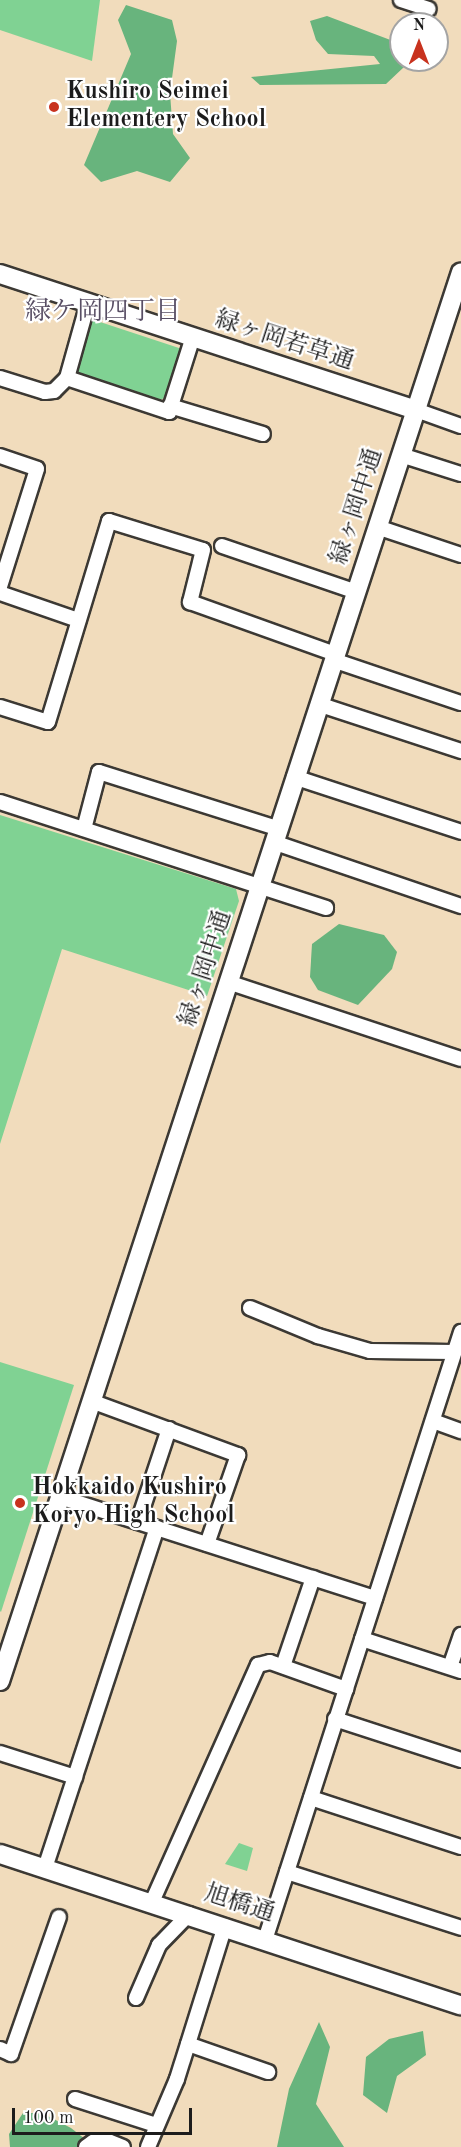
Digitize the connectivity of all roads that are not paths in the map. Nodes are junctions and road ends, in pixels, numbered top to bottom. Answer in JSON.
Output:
{"nodes":[{"id":1,"x":401,"y":0,"type":"edge"},
{"id":2,"x":429,"y":9,"type":"dead end"},
{"id":3,"x":461,"y":272,"type":"edge"},
{"id":4,"x":0,"y":274,"type":"edge"},
{"id":5,"x":88,"y":303,"type":"junction"},
{"id":6,"x":193,"y":337,"type":"junction"},
{"id":7,"x":0,"y":378,"type":"edge"},
{"id":8,"x":67,"y":378,"type":"junction"},
{"id":9,"x":171,"y":406,"type":"junction"},
{"id":10,"x":416,"y":410,"type":"junction"},
{"id":11,"x":461,"y":426,"type":"edge"},
{"id":12,"x":263,"y":434,"type":"dead end"},
{"id":13,"x":401,"y":454,"type":"junction"},
{"id":14,"x":0,"y":456,"type":"edge"},
{"id":15,"x":461,"y":474,"type":"edge"},
{"id":16,"x":377,"y":527,"type":"junction"},
{"id":17,"x":6,"y":546,"type":"edge"},
{"id":18,"x":222,"y":546,"type":"dead end"},
{"id":19,"x":461,"y":555,"type":"edge"},
{"id":20,"x":0,"y":586,"type":"edge"},
{"id":21,"x":356,"y":592,"type":"junction"},
{"id":22,"x":0,"y":593,"type":"edge"},
{"id":23,"x":78,"y":620,"type":"junction"},
{"id":24,"x":334,"y":657,"type":"junction"},
{"id":25,"x":461,"y":703,"type":"edge"},
{"id":26,"x":318,"y":704,"type":"junction"},
{"id":27,"x":0,"y":707,"type":"edge"},
{"id":28,"x":461,"y":751,"type":"edge"},
{"id":29,"x":294,"y":777,"type":"junction"},
{"id":30,"x":0,"y":802,"type":"edge"},
{"id":31,"x":84,"y":829,"type":"junction"},
{"id":32,"x":461,"y":832,"type":"edge"},
{"id":33,"x":275,"y":835,"type":"junction"},
{"id":34,"x":258,"y":886,"type":"junction"},
{"id":35,"x":461,"y":906,"type":"edge"},
{"id":36,"x":326,"y":908,"type":"dead end"},
{"id":37,"x":228,"y":982,"type":"junction"},
{"id":38,"x":461,"y":1059,"type":"edge"},
{"id":39,"x":250,"y":1308,"type":"dead end"},
{"id":40,"x":461,"y":1332,"type":"edge"},
{"id":41,"x":457,"y":1349,"type":"edge"},
{"id":42,"x":91,"y":1401,"type":"junction"},
{"id":43,"x":433,"y":1421,"type":"junction"},
{"id":44,"x":169,"y":1429,"type":"junction"},
{"id":45,"x":461,"y":1431,"type":"edge"},
{"id":46,"x":60,"y":1497,"type":"junction"},
{"id":47,"x":138,"y":1522,"type":"junction"},
{"id":48,"x":157,"y":1528,"type":"junction"},
{"id":49,"x":207,"y":1544,"type":"junction"},
{"id":50,"x":314,"y":1578,"type":"junction"},
{"id":51,"x":375,"y":1598,"type":"junction"},
{"id":52,"x":461,"y":1635,"type":"edge"},
{"id":53,"x":362,"y":1639,"type":"junction"},
{"id":54,"x":283,"y":1666,"type":"junction"},
{"id":55,"x":456,"y":1669,"type":"edge"},
{"id":56,"x":0,"y":1681,"type":"edge"},
{"id":57,"x":346,"y":1689,"type":"junction"},
{"id":58,"x":335,"y":1719,"type":"junction"},
{"id":59,"x":0,"y":1753,"type":"edge"},
{"id":60,"x":461,"y":1760,"type":"edge"},
{"id":61,"x":75,"y":1777,"type":"junction"},
{"id":62,"x":310,"y":1798,"type":"junction"},
{"id":63,"x":461,"y":1847,"type":"edge"},
{"id":64,"x":2,"y":1859,"type":"edge"},
{"id":65,"x":45,"y":1868,"type":"junction"},
{"id":66,"x":287,"y":1872,"type":"junction"},
{"id":67,"x":152,"y":1902,"type":"junction"},
{"id":68,"x":189,"y":1914,"type":"junction"},
{"id":69,"x":58,"y":1917,"type":"dead end"},
{"id":70,"x":225,"y":1926,"type":"junction"},
{"id":71,"x":461,"y":1928,"type":"edge"},
{"id":72,"x":266,"y":1940,"type":"junction"},
{"id":73,"x":136,"y":1998,"type":"dead end"},
{"id":74,"x":461,"y":2004,"type":"edge"},
{"id":75,"x":188,"y":2044,"type":"junction"},
{"id":76,"x":0,"y":2049,"type":"edge"},
{"id":77,"x":268,"y":2072,"type":"dead end"},
{"id":78,"x":75,"y":2098,"type":"dead end"},
{"id":79,"x":156,"y":2126,"type":"junction"},
{"id":80,"x":86,"y":2147,"type":"edge"},
{"id":81,"x":123,"y":2147,"type":"edge"},
{"id":82,"x":148,"y":2147,"type":"edge"}],
"edges":[{"from":1,"to":2,"type":"street"},
{"from":3,"to":10,"type":"street","name":"緑ヶ岡中通"},
{"from":4,"to":5,"type":"street","name":"緑ヶ岡若草通"},
{"from":5,"to":6,"type":"street","name":"緑ヶ岡若草通"},
{"from":5,"to":8,"type":"street"},
{"from":6,"to":9,"type":"street"},
{"from":6,"to":10,"type":"street","name":"緑ヶ岡若草通"},
{"from":7,"to":8,"type":"street"},
{"from":8,"to":9,"type":"street"},
{"from":9,"to":12,"type":"street"},
{"from":10,"to":11,"type":"street"},
{"from":10,"to":13,"type":"street","name":"緑ヶ岡中通"},
{"from":13,"to":15,"type":"street"},
{"from":13,"to":16,"type":"street","name":"緑ヶ岡中通"},
{"from":14,"to":17,"type":"street"},
{"from":16,"to":19,"type":"street"},
{"from":16,"to":21,"type":"street","name":"緑ヶ岡中通"},
{"from":17,"to":20,"type":"street"},
{"from":18,"to":21,"type":"street"},
{"from":21,"to":24,"type":"street","name":"緑ヶ岡中通"},
{"from":22,"to":23,"type":"street"},
{"from":23,"to":24,"type":"street"},
{"from":23,"to":27,"type":"street"},
{"from":24,"to":25,"type":"street"},
{"from":24,"to":26,"type":"street","name":"緑ヶ岡中通"},
{"from":26,"to":28,"type":"street"},
{"from":26,"to":29,"type":"street","name":"緑ヶ岡中通"},
{"from":29,"to":32,"type":"street"},
{"from":29,"to":33,"type":"street","name":"緑ヶ岡中通"},
{"from":30,"to":31,"type":"street"},
{"from":31,"to":33,"type":"street"},
{"from":31,"to":34,"type":"street"},
{"from":33,"to":34,"type":"street","name":"緑ヶ岡中通"},
{"from":33,"to":35,"type":"street"},
{"from":34,"to":36,"type":"street"},
{"from":34,"to":37,"type":"street","name":"緑ヶ岡中通"},
{"from":37,"to":38,"type":"street"},
{"from":37,"to":42,"type":"street","name":"緑ヶ岡中通"},
{"from":39,"to":41,"type":"street"},
{"from":40,"to":41,"type":"street"},
{"from":41,"to":43,"type":"street"},
{"from":42,"to":44,"type":"street"},
{"from":42,"to":46,"type":"street","name":"緑ヶ岡中通"},
{"from":43,"to":45,"type":"street"},
{"from":43,"to":51,"type":"street"},
{"from":44,"to":47,"type":"street"},
{"from":44,"to":49,"type":"street"},
{"from":46,"to":47,"type":"street"},
{"from":46,"to":56,"type":"street","name":"緑ヶ岡中通"},
{"from":47,"to":48,"type":"street"},
{"from":48,"to":49,"type":"street"},
{"from":48,"to":61,"type":"street"},
{"from":49,"to":50,"type":"street"},
{"from":50,"to":51,"type":"street"},
{"from":50,"to":54,"type":"street"},
{"from":51,"to":53,"type":"street"},
{"from":52,"to":55,"type":"street"},
{"from":53,"to":55,"type":"street"},
{"from":53,"to":57,"type":"street"},
{"from":54,"to":57,"type":"street"},
{"from":54,"to":67,"type":"street"},
{"from":57,"to":58,"type":"street"},
{"from":58,"to":60,"type":"street"},
{"from":58,"to":62,"type":"street"},
{"from":59,"to":61,"type":"street"},
{"from":61,"to":65,"type":"street"},
{"from":62,"to":63,"type":"street"},
{"from":62,"to":66,"type":"street"},
{"from":64,"to":65,"type":"street","name":"旭橋通"},
{"from":65,"to":67,"type":"street","name":"旭橋通"},
{"from":66,"to":71,"type":"street"},
{"from":66,"to":72,"type":"street"},
{"from":67,"to":68,"type":"street","name":"旭橋通"},
{"from":68,"to":70,"type":"street","name":"旭橋通"},
{"from":68,"to":73,"type":"street"},
{"from":69,"to":76,"type":"street"},
{"from":70,"to":72,"type":"street","name":"旭橋通"},
{"from":70,"to":75,"type":"street"},
{"from":72,"to":74,"type":"street","name":"旭橋通"},
{"from":75,"to":77,"type":"street"},
{"from":75,"to":79,"type":"street"},
{"from":78,"to":79,"type":"street"},
{"from":79,"to":82,"type":"street"},
{"from":80,"to":81,"type":"street"}]}
